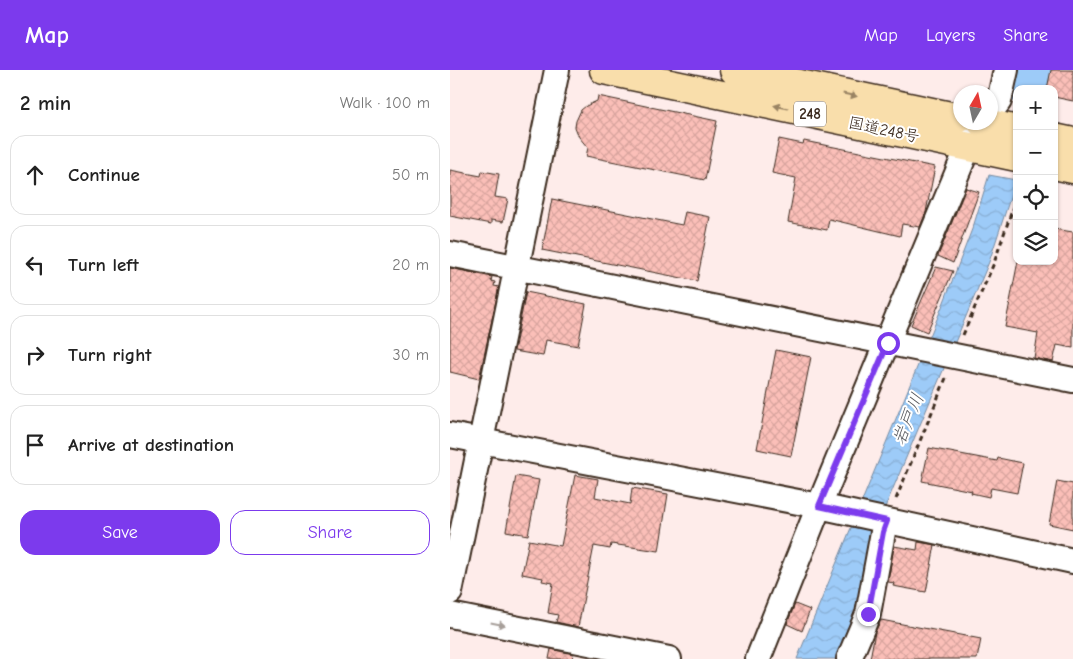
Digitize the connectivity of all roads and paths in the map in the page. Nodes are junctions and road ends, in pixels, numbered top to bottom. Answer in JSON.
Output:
{"nodes":[{"id":1,"x":557,"y":70,"type":"edge"},
{"id":2,"x":604,"y":70,"type":"edge"},
{"id":3,"x":734,"y":70,"type":"edge"},
{"id":4,"x":1006,"y":70,"type":"edge"},
{"id":5,"x":998,"y":102,"type":"edge"},
{"id":6,"x":953,"y":117,"type":"edge"},
{"id":7,"x":998,"y":126,"type":"edge"},
{"id":8,"x":1013,"y":129,"type":"edge"},
{"id":9,"x":979,"y":130,"type":"edge"},
{"id":10,"x":1058,"y":139,"type":"edge"},
{"id":11,"x":1073,"y":142,"type":"edge"},
{"id":12,"x":968,"y":147,"type":"junction"},
{"id":13,"x":1013,"y":156,"type":"edge"},
{"id":14,"x":1058,"y":166,"type":"edge"},
{"id":15,"x":1073,"y":169,"type":"edge"},
{"id":16,"x":450,"y":254,"type":"edge"},
{"id":17,"x":516,"y":267,"type":"junction"},
{"id":18,"x":888,"y":343,"type":"junction"},
{"id":19,"x":1073,"y":380,"type":"edge"},
{"id":20,"x":450,"y":435,"type":"edge"},
{"id":21,"x":481,"y":441,"type":"junction"},
{"id":22,"x":819,"y":506,"type":"junction"},
{"id":23,"x":884,"y":520,"type":"junction"},
{"id":24,"x":1073,"y":561,"type":"edge"},
{"id":25,"x":450,"y":592,"type":"edge"},
{"id":26,"x":450,"y":615,"type":"edge"},
{"id":27,"x":669,"y":659,"type":"edge"},
{"id":28,"x":758,"y":659,"type":"edge"},
{"id":29,"x":849,"y":659,"type":"edge"}],
"edges":[{"from":1,"to":17,"type":"street"},
{"from":12,"to":2,"type":"highway","name":"国道248号","number":"248","one_way":true},
{"from":3,"to":6,"type":"highway","name":"国道248号","number":"248","one_way":true},
{"from":4,"to":5,"type":"street"},
{"from":7,"to":8,"type":"highway"},
{"from":9,"to":12,"type":"street"},
{"from":10,"to":11,"type":"highway"},
{"from":12,"to":13,"type":"highway","name":"国道248号","number":"248"},
{"from":12,"to":18,"type":"street"},
{"from":14,"to":15,"type":"highway"},
{"from":16,"to":17,"type":"street"},
{"from":17,"to":18,"type":"street"},
{"from":17,"to":21,"type":"street"},
{"from":18,"to":19,"type":"street"},
{"from":18,"to":22,"type":"street"},
{"from":20,"to":21,"type":"street"},
{"from":21,"to":22,"type":"street"},
{"from":21,"to":25,"type":"street"},
{"from":22,"to":23,"type":"street"},
{"from":22,"to":28,"type":"street"},
{"from":23,"to":24,"type":"street"},
{"from":23,"to":29,"type":"street"},
{"from":26,"to":27,"type":"street","one_way":true}]}
